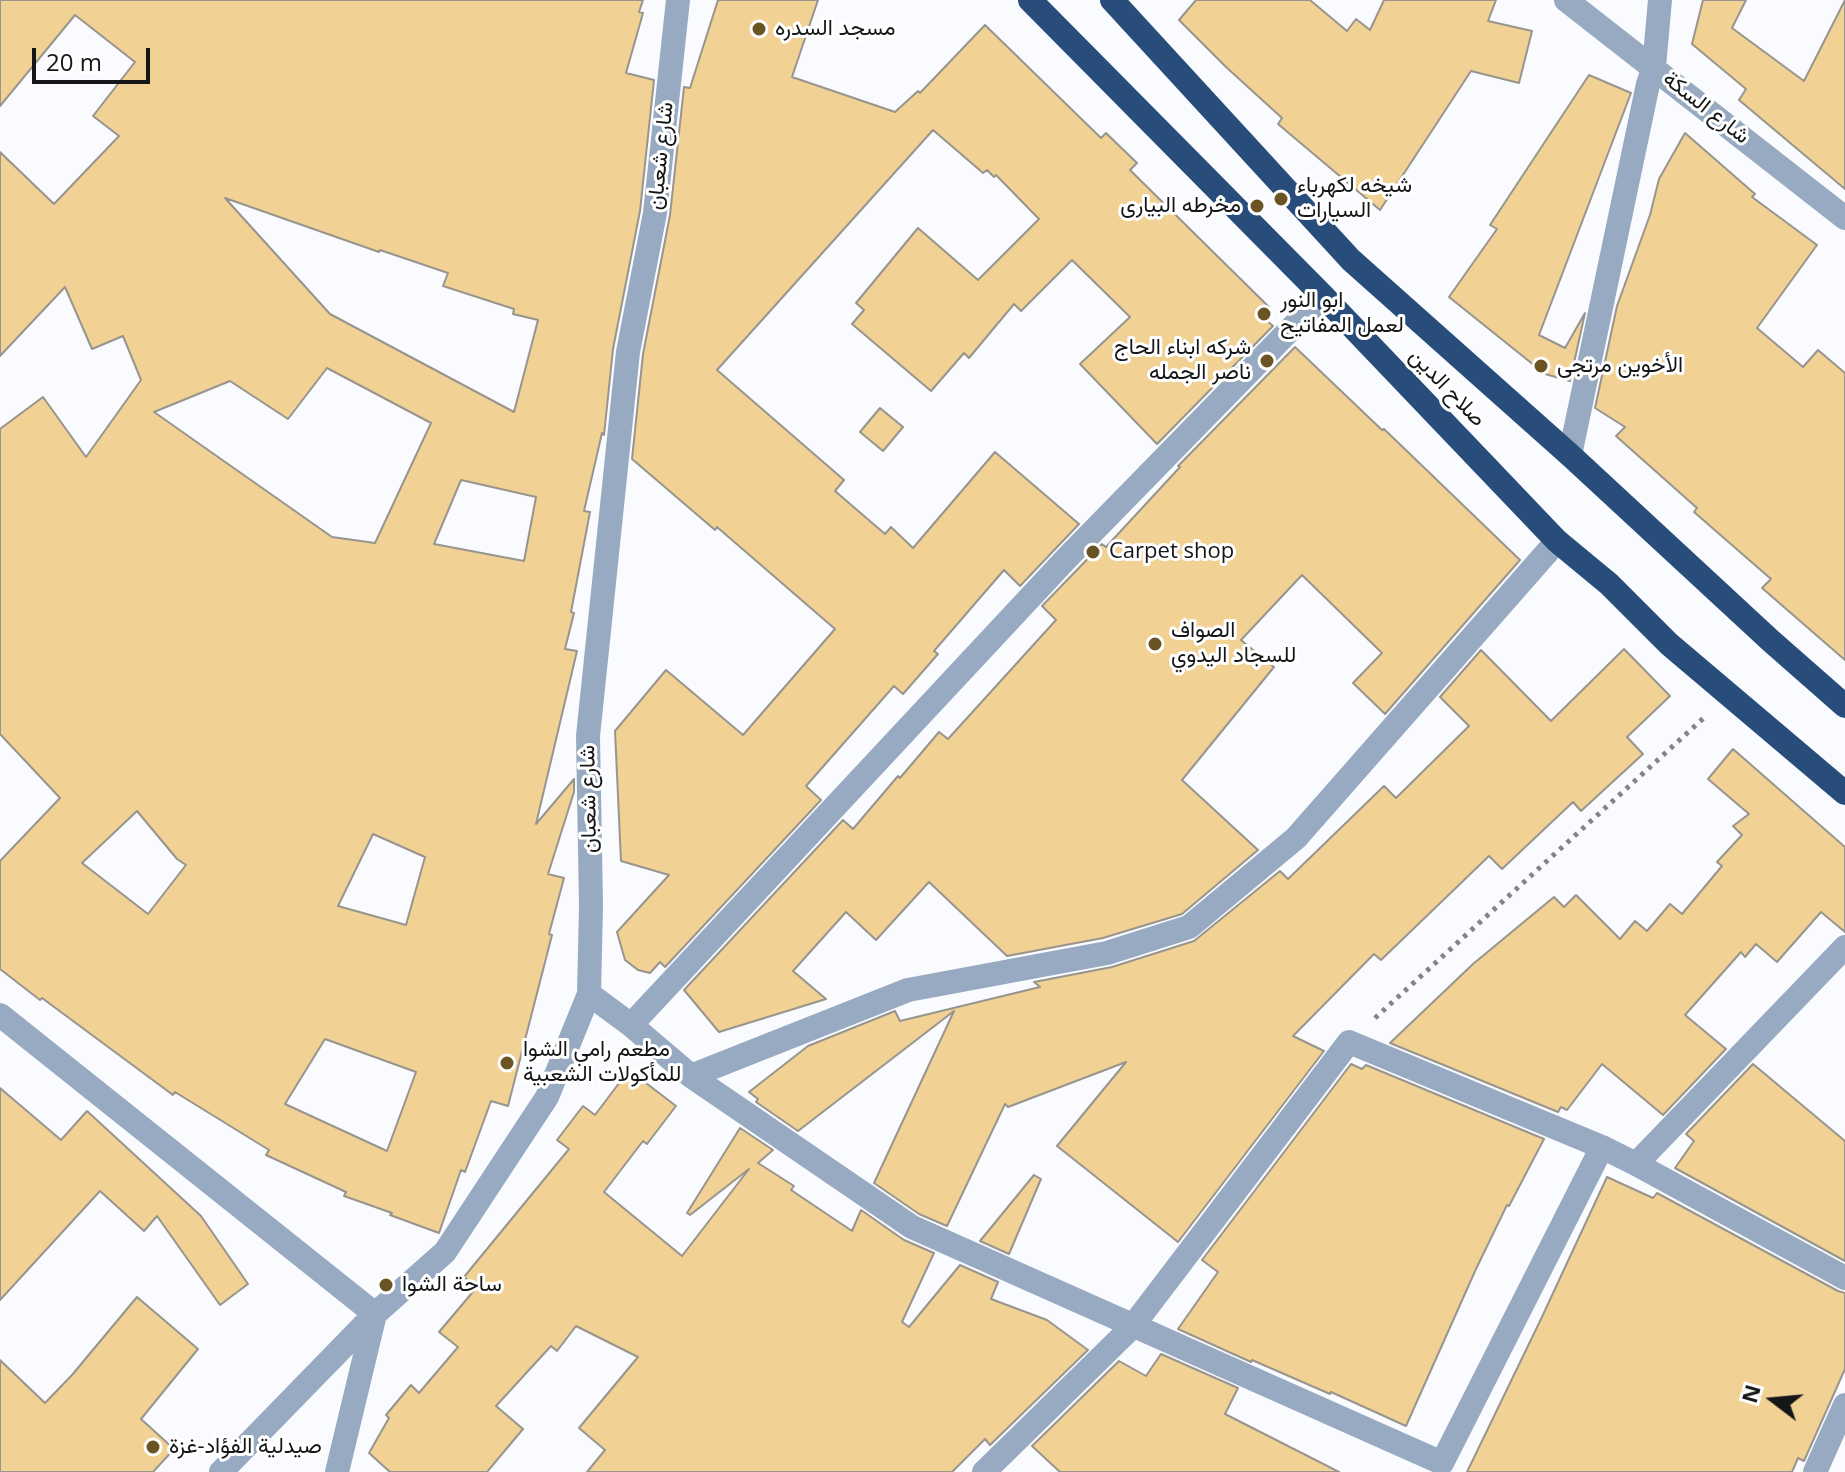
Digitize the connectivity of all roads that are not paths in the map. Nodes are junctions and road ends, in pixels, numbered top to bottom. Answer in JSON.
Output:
{"nodes":[{"id":1,"x":678,"y":0,"type":"edge"},
{"id":2,"x":1030,"y":0,"type":"edge"},
{"id":3,"x":1112,"y":0,"type":"edge"},
{"id":4,"x":1566,"y":0,"type":"edge"},
{"id":5,"x":1660,"y":0,"type":"edge"},
{"id":6,"x":1654,"y":67,"type":"junction"},
{"id":7,"x":1845,"y":218,"type":"edge"},
{"id":8,"x":1323,"y":296,"type":"junction"},
{"id":9,"x":1570,"y":455,"type":"junction"},
{"id":10,"x":1557,"y":541,"type":"junction"},
{"id":11,"x":1845,"y":706,"type":"edge"},
{"id":12,"x":1845,"y":793,"type":"edge"},
{"id":13,"x":1845,"y":947,"type":"edge"},
{"id":14,"x":589,"y":994,"type":"junction"},
{"id":15,"x":0,"y":1015,"type":"edge"},
{"id":16,"x":631,"y":1025,"type":"junction"},
{"id":17,"x":691,"y":1076,"type":"junction"},
{"id":18,"x":1602,"y":1147,"type":"junction"},
{"id":19,"x":1636,"y":1164,"type":"junction"},
{"id":20,"x":1845,"y":1278,"type":"edge"},
{"id":21,"x":375,"y":1314,"type":"junction"},
{"id":22,"x":1132,"y":1327,"type":"junction"},
{"id":23,"x":1845,"y":1405,"type":"edge"},
{"id":24,"x":1451,"y":1468,"type":"edge"},
{"id":25,"x":221,"y":1472,"type":"edge"},
{"id":26,"x":337,"y":1472,"type":"edge"},
{"id":27,"x":984,"y":1472,"type":"edge"},
{"id":28,"x":1815,"y":1472,"type":"edge"}],
"edges":[{"from":1,"to":14,"type":"street","name":"شارع شعبان"},
{"from":2,"to":8,"type":"highway","name":"صلاح الدين"},
{"from":3,"to":9,"type":"highway","name":"صلاح الدين"},
{"from":4,"to":6,"type":"street","name":"شارع السكة"},
{"from":5,"to":6,"type":"street"},
{"from":6,"to":7,"type":"street","name":"شارع السكة"},
{"from":6,"to":9,"type":"street"},
{"from":8,"to":10,"type":"highway","name":"صلاح الدين"},
{"from":8,"to":16,"type":"street"},
{"from":9,"to":11,"type":"highway","name":"صلاح الدين"},
{"from":10,"to":12,"type":"highway","name":"صلاح الدين"},
{"from":10,"to":17,"type":"street"},
{"from":13,"to":19,"type":"street"},
{"from":14,"to":16,"type":"street"},
{"from":14,"to":21,"type":"street","name":"شارع شعبان"},
{"from":15,"to":21,"type":"street"},
{"from":16,"to":17,"type":"street"},
{"from":17,"to":22,"type":"street"},
{"from":18,"to":19,"type":"street"},
{"from":18,"to":22,"type":"street"},
{"from":18,"to":24,"type":"street"},
{"from":19,"to":20,"type":"street"},
{"from":21,"to":25,"type":"street","name":"شارع شعبان"},
{"from":21,"to":26,"type":"street"},
{"from":22,"to":24,"type":"street"},
{"from":22,"to":27,"type":"street"},
{"from":23,"to":28,"type":"street"}]}
